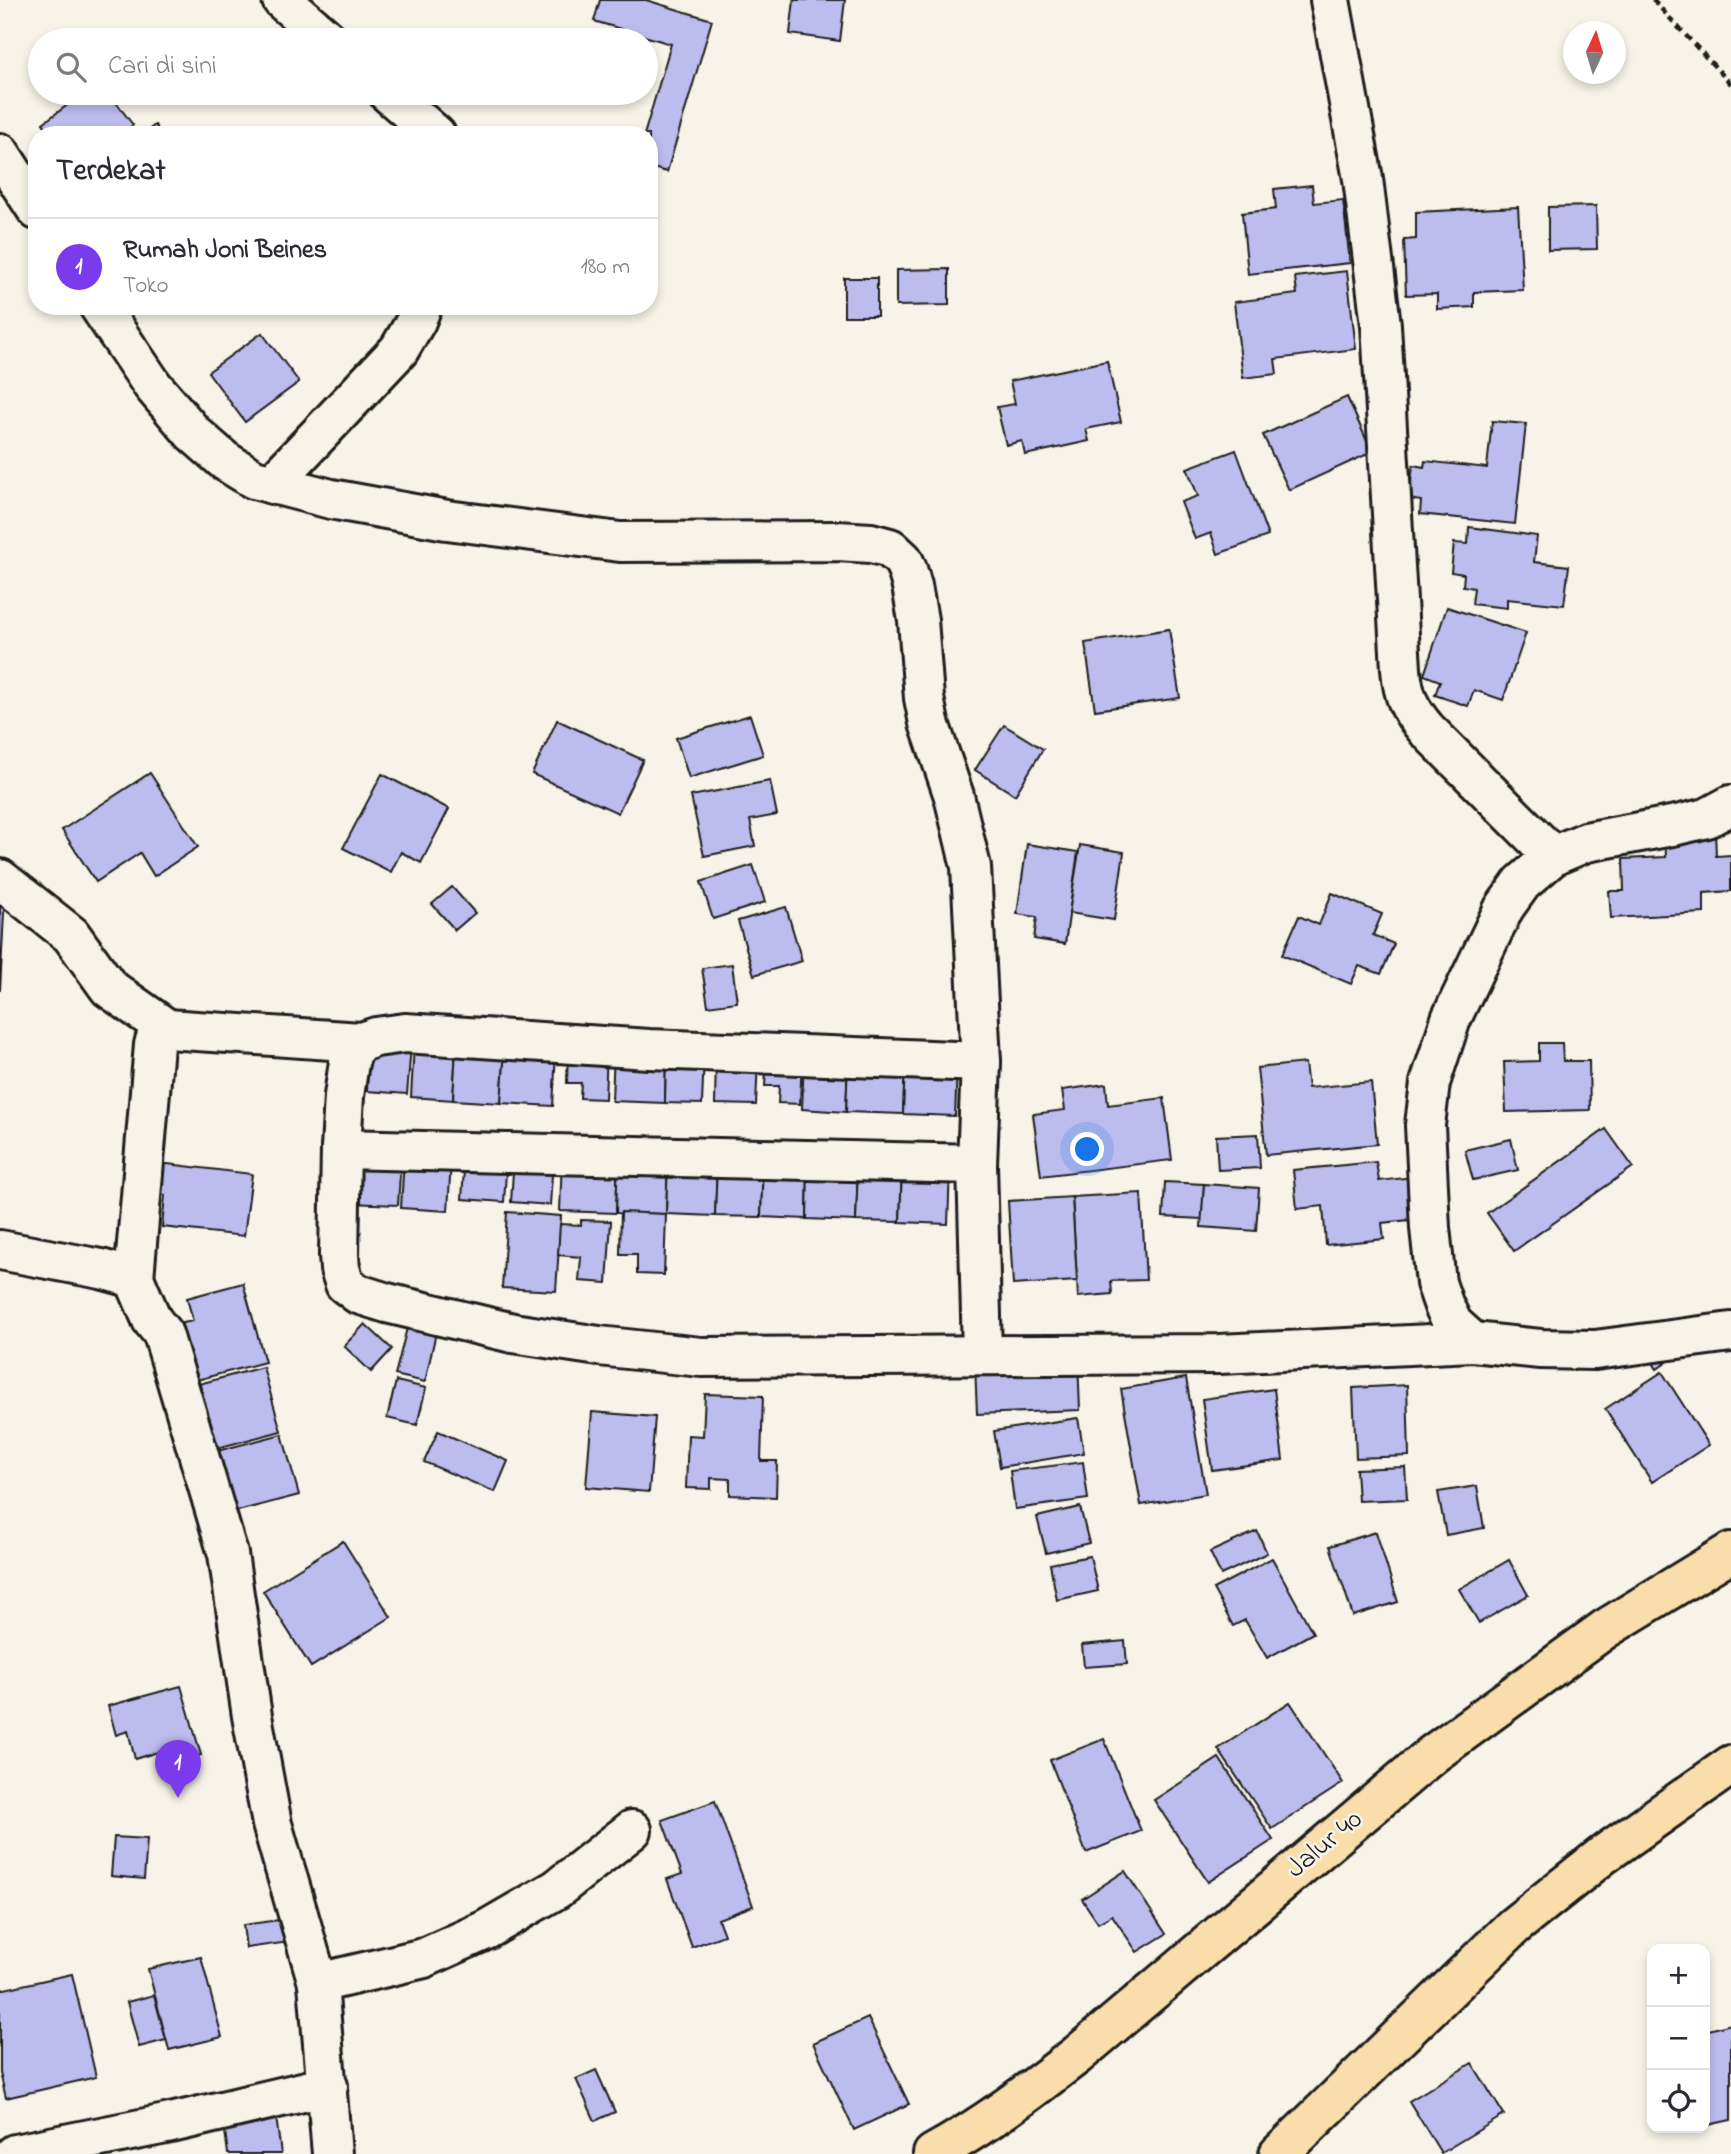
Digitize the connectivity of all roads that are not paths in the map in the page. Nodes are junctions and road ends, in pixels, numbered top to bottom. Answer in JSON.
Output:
{"nodes":[{"id":1,"x":282,"y":0,"type":"edge"},
{"id":2,"x":1330,"y":0,"type":"edge"},
{"id":3,"x":314,"y":28,"type":"edge"},
{"id":4,"x":402,"y":105,"type":"edge"},
{"id":5,"x":426,"y":126,"type":"edge"},
{"id":6,"x":0,"y":153,"type":"edge"},
{"id":7,"x":28,"y":196,"type":"edge"},
{"id":8,"x":105,"y":315,"type":"edge"},
{"id":9,"x":418,"y":315,"type":"edge"},
{"id":10,"x":272,"y":484,"type":"junction"},
{"id":11,"x":1731,"y":804,"type":"edge"},
{"id":12,"x":1553,"y":856,"type":"junction"},
{"id":13,"x":0,"y":879,"type":"edge"},
{"id":14,"x":167,"y":1029,"type":"junction"},
{"id":15,"x":361,"y":1042,"type":"junction"},
{"id":16,"x":981,"y":1062,"type":"junction"},
{"id":17,"x":341,"y":1149,"type":"junction"},
{"id":18,"x":976,"y":1164,"type":"junction"},
{"id":19,"x":0,"y":1250,"type":"edge"},
{"id":20,"x":134,"y":1278,"type":"junction"},
{"id":21,"x":1731,"y":1332,"type":"edge"},
{"id":22,"x":1473,"y":1342,"type":"junction"},
{"id":23,"x":982,"y":1354,"type":"junction"},
{"id":24,"x":1731,"y":1552,"type":"edge"},
{"id":25,"x":1731,"y":1765,"type":"edge"},
{"id":26,"x":632,"y":1830,"type":"dead end"},
{"id":27,"x":318,"y":1983,"type":"junction"},
{"id":28,"x":328,"y":2086,"type":"junction"},
{"id":29,"x":15,"y":2154,"type":"edge"},
{"id":30,"x":332,"y":2154,"type":"edge"},
{"id":31,"x":933,"y":2154,"type":"edge"},
{"id":32,"x":1279,"y":2154,"type":"edge"}],
"edges":[{"from":1,"to":3,"type":"street"},
{"from":2,"to":12,"type":"street"},
{"from":4,"to":5,"type":"street"},
{"from":6,"to":7,"type":"street"},
{"from":8,"to":10,"type":"street"},
{"from":9,"to":10,"type":"street"},
{"from":10,"to":16,"type":"street"},
{"from":11,"to":12,"type":"street"},
{"from":12,"to":22,"type":"street"},
{"from":13,"to":14,"type":"street"},
{"from":14,"to":15,"type":"street"},
{"from":14,"to":20,"type":"street"},
{"from":15,"to":16,"type":"street"},
{"from":15,"to":17,"type":"street"},
{"from":16,"to":18,"type":"street"},
{"from":17,"to":18,"type":"street"},
{"from":17,"to":23,"type":"street"},
{"from":18,"to":23,"type":"street"},
{"from":19,"to":20,"type":"street"},
{"from":20,"to":27,"type":"street"},
{"from":21,"to":22,"type":"street"},
{"from":22,"to":23,"type":"street"},
{"from":24,"to":31,"type":"highway","name":"Jalur 40"},
{"from":25,"to":32,"type":"highway"},
{"from":26,"to":27,"type":"street"},
{"from":27,"to":28,"type":"street"},
{"from":28,"to":29,"type":"street"},
{"from":28,"to":30,"type":"street"}]}
